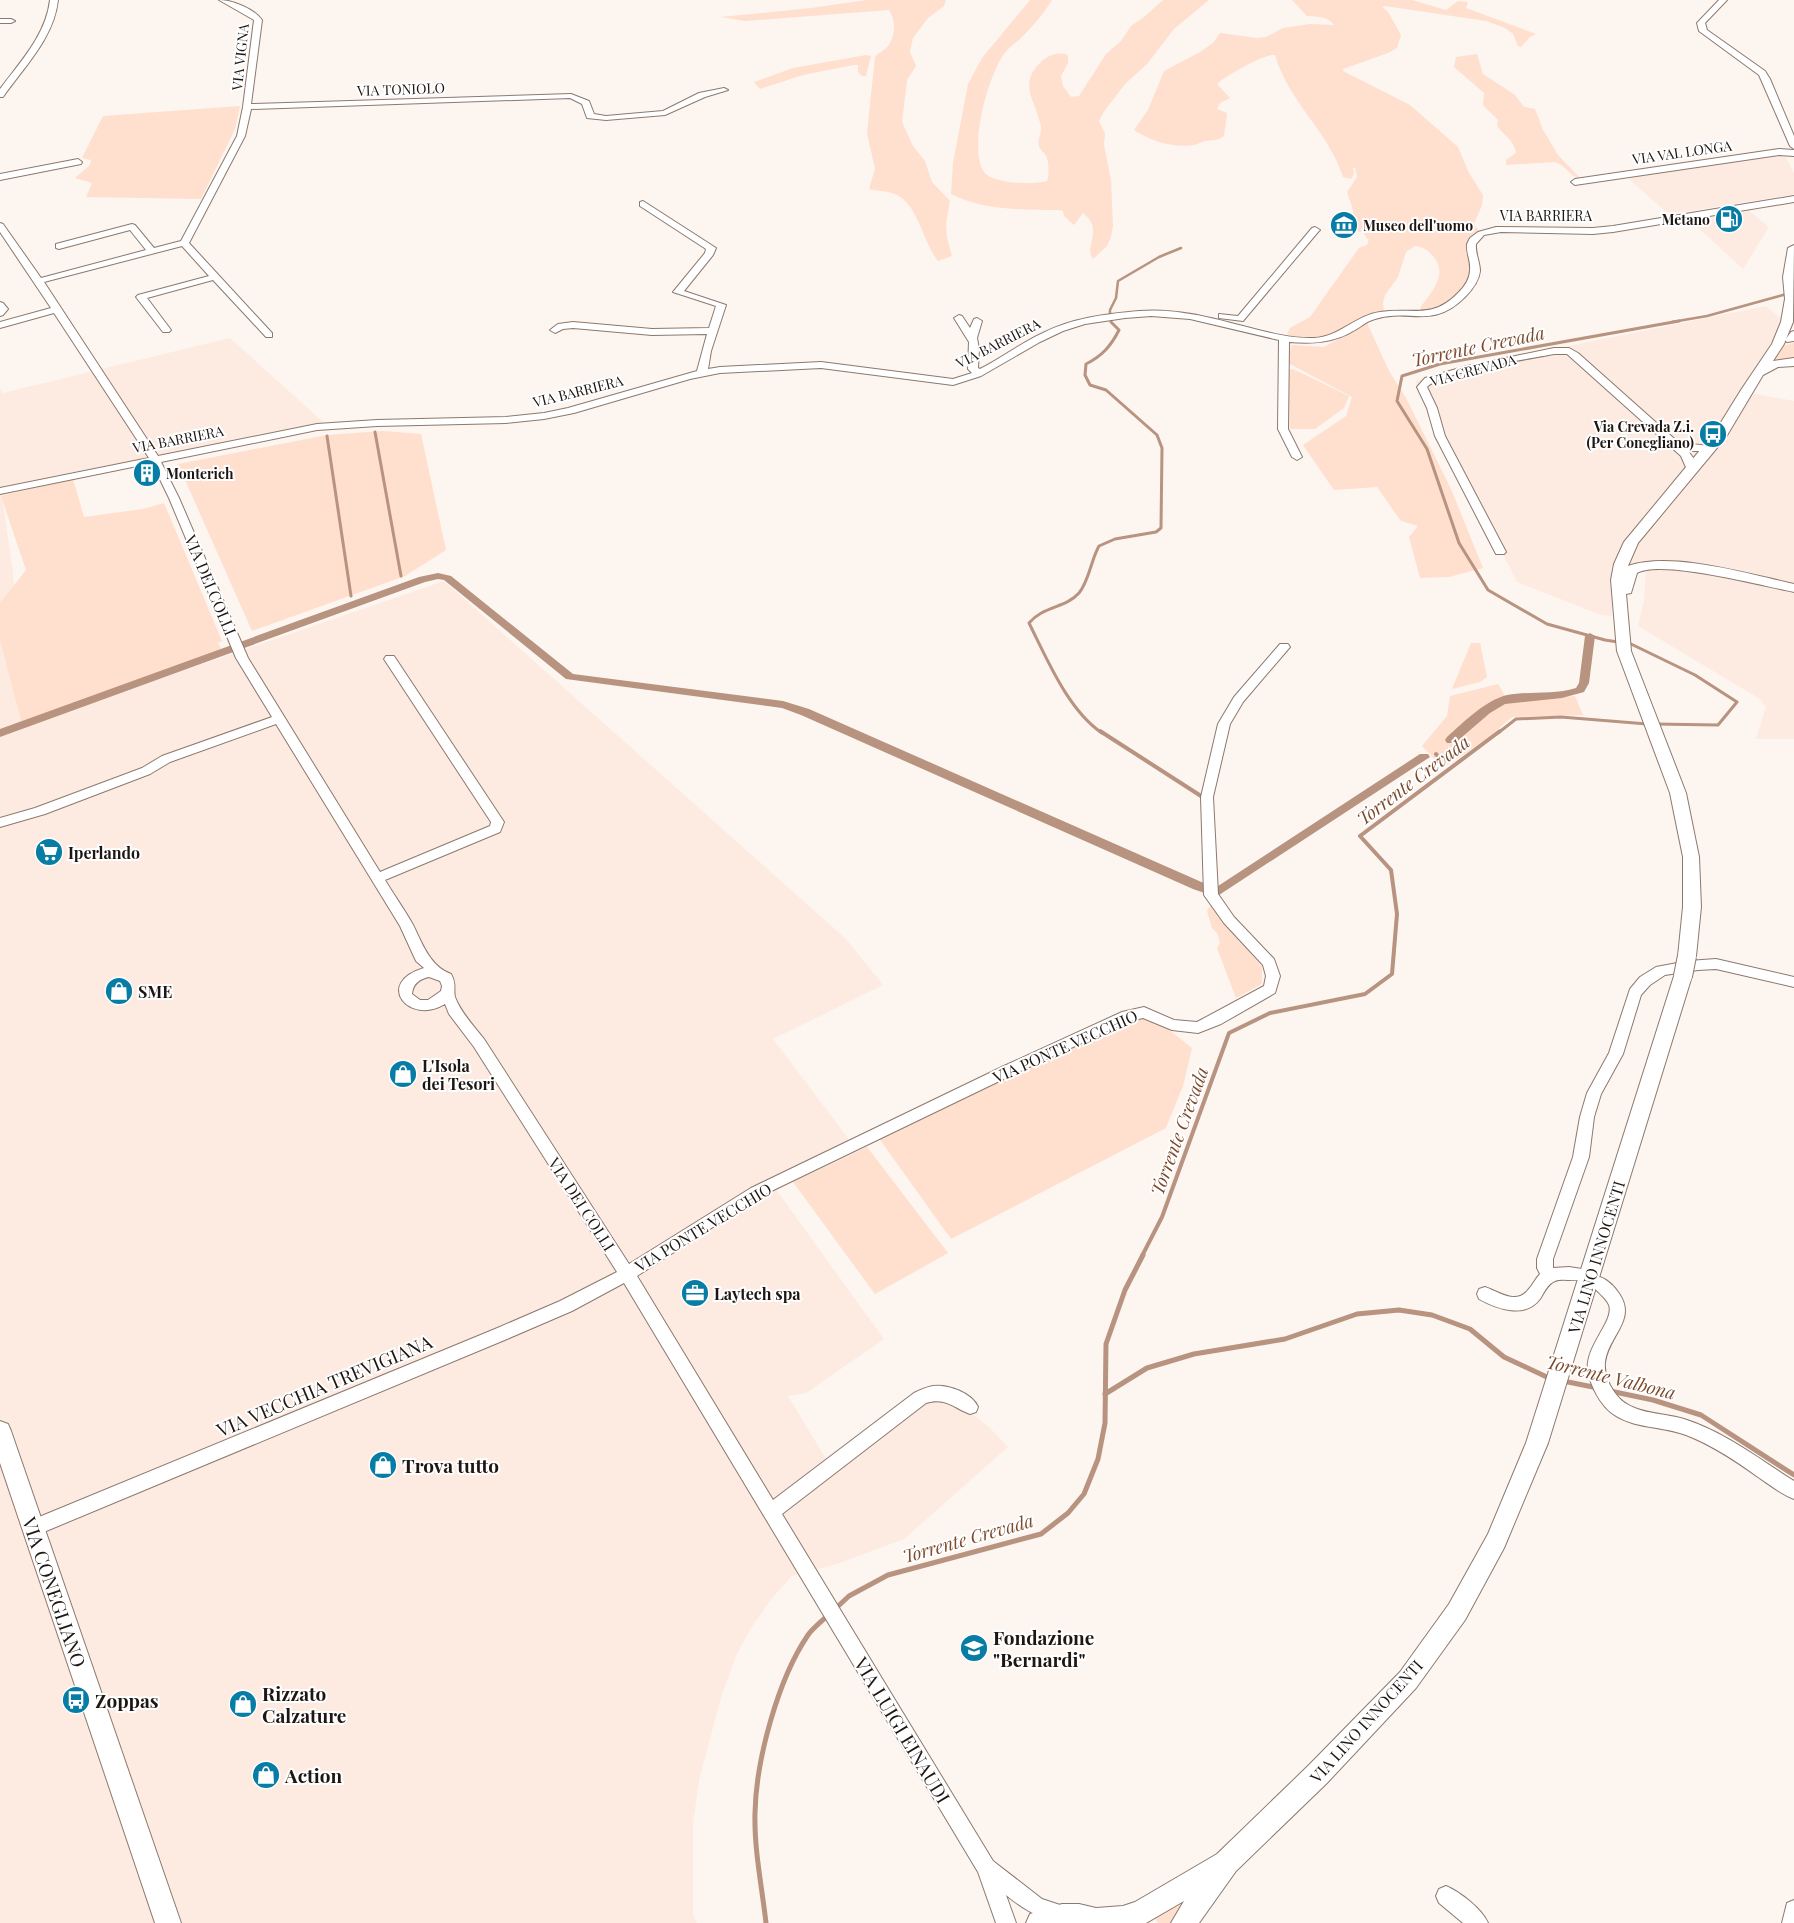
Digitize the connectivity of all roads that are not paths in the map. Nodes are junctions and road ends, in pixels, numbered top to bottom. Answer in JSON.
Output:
{"nodes":[{"id":1,"x":54,"y":0,"type":"edge"},
{"id":2,"x":223,"y":0,"type":"edge"},
{"id":3,"x":1723,"y":0,"type":"edge"},
{"id":4,"x":11,"y":21,"type":"dead end"},
{"id":5,"x":0,"y":22,"type":"edge"},
{"id":6,"x":724,"y":90,"type":"dead end"},
{"id":7,"x":0,"y":95,"type":"edge"},
{"id":8,"x":247,"y":107,"type":"junction"},
{"id":9,"x":1794,"y":146,"type":"edge"},
{"id":10,"x":1794,"y":153,"type":"edge"},
{"id":11,"x":78,"y":162,"type":"dead end"},
{"id":12,"x":0,"y":177,"type":"edge"},
{"id":13,"x":1575,"y":182,"type":"dead end"},
{"id":14,"x":1794,"y":199,"type":"edge"},
{"id":15,"x":643,"y":204,"type":"dead end"},
{"id":16,"x":2,"y":229,"type":"edge"},
{"id":17,"x":1315,"y":230,"type":"dead end"},
{"id":18,"x":184,"y":243,"type":"junction"},
{"id":19,"x":59,"y":246,"type":"dead end"},
{"id":20,"x":1794,"y":248,"type":"edge"},
{"id":21,"x":151,"y":252,"type":"junction"},
{"id":22,"x":215,"y":277,"type":"junction"},
{"id":23,"x":39,"y":281,"type":"junction"},
{"id":24,"x":1793,"y":303,"type":"edge"},
{"id":25,"x":0,"y":305,"type":"edge"},
{"id":26,"x":57,"y":309,"type":"junction"},
{"id":27,"x":0,"y":313,"type":"edge"},
{"id":28,"x":1151,"y":314,"type":"junction"},
{"id":29,"x":959,"y":318,"type":"dead end"},
{"id":30,"x":977,"y":321,"type":"dead end"},
{"id":31,"x":0,"y":325,"type":"edge"},
{"id":32,"x":166,"y":330,"type":"dead end"},
{"id":33,"x":555,"y":330,"type":"dead end"},
{"id":34,"x":711,"y":332,"type":"junction"},
{"id":35,"x":269,"y":335,"type":"dead end"},
{"id":36,"x":972,"y":338,"type":"junction"},
{"id":37,"x":1284,"y":338,"type":"junction"},
{"id":38,"x":1789,"y":339,"type":"edge"},
{"id":39,"x":1794,"y":362,"type":"edge"},
{"id":40,"x":979,"y":372,"type":"junction"},
{"id":41,"x":702,"y":373,"type":"junction"},
{"id":42,"x":1760,"y":373,"type":"junction"},
{"id":43,"x":1674,"y":444,"type":"junction"},
{"id":44,"x":1710,"y":448,"type":"junction"},
{"id":45,"x":1296,"y":457,"type":"dead end"},
{"id":46,"x":155,"y":459,"type":"junction"},
{"id":47,"x":1692,"y":470,"type":"junction"},
{"id":48,"x":0,"y":491,"type":"edge"},
{"id":49,"x":1653,"y":515,"type":"junction"},
{"id":50,"x":1500,"y":552,"type":"dead end"},
{"id":51,"x":1676,"y":566,"type":"junction"},
{"id":52,"x":1794,"y":588,"type":"edge"},
{"id":53,"x":1621,"y":618,"type":"junction"},
{"id":54,"x":1284,"y":647,"type":"dead end"},
{"id":55,"x":390,"y":659,"type":"dead end"},
{"id":56,"x":280,"y":718,"type":"junction"},
{"id":57,"x":3,"y":821,"type":"edge"},
{"id":58,"x":378,"y":878,"type":"junction"},
{"id":59,"x":416,"y":948,"type":"junction"},
{"id":60,"x":436,"y":973,"type":"junction"},
{"id":61,"x":412,"y":979,"type":"junction"},
{"id":62,"x":1794,"y":982,"type":"edge"},
{"id":63,"x":447,"y":993,"type":"junction"},
{"id":64,"x":428,"y":1005,"type":"junction"},
{"id":65,"x":467,"y":1027,"type":"junction"},
{"id":66,"x":628,"y":1274,"type":"junction"},
{"id":67,"x":1576,"y":1274,"type":"dead end"},
{"id":68,"x":1549,"y":1276,"type":"junction"},
{"id":69,"x":1600,"y":1284,"type":"dead end"},
{"id":70,"x":1485,"y":1294,"type":"dead end"},
{"id":71,"x":970,"y":1406,"type":"dead end"},
{"id":72,"x":0,"y":1431,"type":"edge"},
{"id":73,"x":1794,"y":1492,"type":"edge"},
{"id":74,"x":771,"y":1512,"type":"junction"},
{"id":75,"x":34,"y":1528,"type":"junction"},
{"id":76,"x":820,"y":1594,"type":"joint"},
{"id":77,"x":1227,"y":1862,"type":"junction"},
{"id":78,"x":986,"y":1867,"type":"junction"},
{"id":79,"x":1446,"y":1896,"type":"dead end"},
{"id":80,"x":1794,"y":1910,"type":"edge"},
{"id":81,"x":1065,"y":1916,"type":"junction"},
{"id":82,"x":1099,"y":1922,"type":"edge"},
{"id":83,"x":168,"y":1923,"type":"edge"},
{"id":84,"x":1006,"y":1923,"type":"edge"},
{"id":85,"x":1039,"y":1923,"type":"edge"},
{"id":86,"x":1184,"y":1923,"type":"edge"},
{"id":87,"x":1478,"y":1923,"type":"edge"},
{"id":88,"x":1792,"y":1923,"type":"edge"}],
"edges":[{"from":1,"to":7,"type":"street"},
{"from":2,"to":8,"type":"street","name":"VIA VIGNA"},
{"from":3,"to":9,"type":"street"},
{"from":4,"to":5,"type":"street"},
{"from":6,"to":8,"type":"street","name":"VIA TONIOLO"},
{"from":8,"to":18,"type":"street"},
{"from":10,"to":13,"type":"street","name":"VIA VAL LONGA"},
{"from":11,"to":12,"type":"street"},
{"from":14,"to":37,"type":"street","name":"VIA BARRIERA"},
{"from":15,"to":34,"type":"street"},
{"from":16,"to":23,"type":"street","name":"VIA DEI COLLI"},
{"from":17,"to":28,"type":"street","name":"VIA BARRIERA"},
{"from":18,"to":21,"type":"street"},
{"from":18,"to":22,"type":"street"},
{"from":19,"to":21,"type":"street"},
{"from":20,"to":24,"type":"main road"},
{"from":21,"to":23,"type":"street"},
{"from":22,"to":32,"type":"street"},
{"from":22,"to":35,"type":"street"},
{"from":23,"to":26,"type":"street","name":"VIA DEI COLLI"},
{"from":24,"to":38,"type":"main road"},
{"from":25,"to":27,"type":"street"},
{"from":26,"to":31,"type":"street"},
{"from":26,"to":46,"type":"street","name":"VIA DEI COLLI"},
{"from":28,"to":37,"type":"street","name":"VIA BARRIERA"},
{"from":28,"to":40,"type":"street","name":"VIA BARRIERA"},
{"from":29,"to":36,"type":"street"},
{"from":30,"to":36,"type":"street"},
{"from":33,"to":34,"type":"street"},
{"from":34,"to":41,"type":"street"},
{"from":36,"to":40,"type":"street"},
{"from":37,"to":45,"type":"street"},
{"from":38,"to":42,"type":"main road"},
{"from":39,"to":42,"type":"main road"},
{"from":40,"to":41,"type":"street","name":"VIA BARRIERA"},
{"from":41,"to":46,"type":"street","name":"VIA BARRIERA"},
{"from":42,"to":44,"type":"main road"},
{"from":43,"to":44,"type":"street"},
{"from":43,"to":47,"type":"street","name":"VIA CREVADA"},
{"from":43,"to":50,"type":"street","name":"VIA CREVADA"},
{"from":44,"to":47,"type":"main road"},
{"from":46,"to":48,"type":"street","name":"VIA BARRIERA"},
{"from":46,"to":56,"type":"street","name":"VIA DEI COLLI"},
{"from":47,"to":49,"type":"main road"},
{"from":49,"to":51,"type":"main road"},
{"from":49,"to":53,"type":"main road"},
{"from":51,"to":52,"type":"main road"},
{"from":51,"to":53,"type":"main road"},
{"from":53,"to":77,"type":"main road","name":"VIA LINO INNOCENTI","bridge":true},
{"from":54,"to":66,"type":"street","name":"VIA PONTE VECCHIO"},
{"from":55,"to":58,"type":"street"},
{"from":56,"to":57,"type":"street"},
{"from":56,"to":58,"type":"street","name":"VIA DEI COLLI"},
{"from":58,"to":59,"type":"street","name":"VIA DEI COLLI"},
{"from":59,"to":60,"type":"street","name":"VIA DEI COLLI"},
{"from":59,"to":61,"type":"street","name":"VIA DEI COLLI"},
{"from":60,"to":61,"type":"street"},
{"from":60,"to":63,"type":"street","name":"VIA DEI COLLI"},
{"from":61,"to":64,"type":"street","name":"VIA DEI COLLI"},
{"from":62,"to":68,"type":"street"},
{"from":63,"to":64,"type":"street"},
{"from":63,"to":65,"type":"street","name":"VIA DEI COLLI"},
{"from":64,"to":65,"type":"street","name":"VIA DEI COLLI"},
{"from":65,"to":66,"type":"street","name":"VIA DEI COLLI"},
{"from":66,"to":74,"type":"street","name":"VIA DEI COLLI"},
{"from":66,"to":75,"type":"street","name":"VIA VECCHIA TREVIGIANA"},
{"from":67,"to":68,"type":"street"},
{"from":68,"to":70,"type":"street"},
{"from":69,"to":73,"type":"street"},
{"from":71,"to":74,"type":"street"},
{"from":72,"to":75,"type":"main road","name":"VIA CONEGLIANO"},
{"from":74,"to":76,"type":"street","name":"VIA DEI COLLI"},
{"from":75,"to":83,"type":"main road","name":"VIA CONEGLIANO"},
{"from":76,"to":78,"type":"street","name":"VIA LUIGI EINAUDI"},
{"from":77,"to":82,"type":"main road","name":"VIA LINO INNOCENTI"},
{"from":77,"to":86,"type":"main road","name":"VIA LINO INNOCENTI"},
{"from":78,"to":81,"type":"street","name":"VIA LUIGI EINAUDI"},
{"from":78,"to":84,"type":"street","name":"VIA LUIGI EINAUDI"},
{"from":79,"to":87,"type":"street"},
{"from":80,"to":88,"type":"street"},
{"from":81,"to":82,"type":"main road","name":"VIA LINO INNOCENTI"},
{"from":81,"to":85,"type":"main road"}]}
